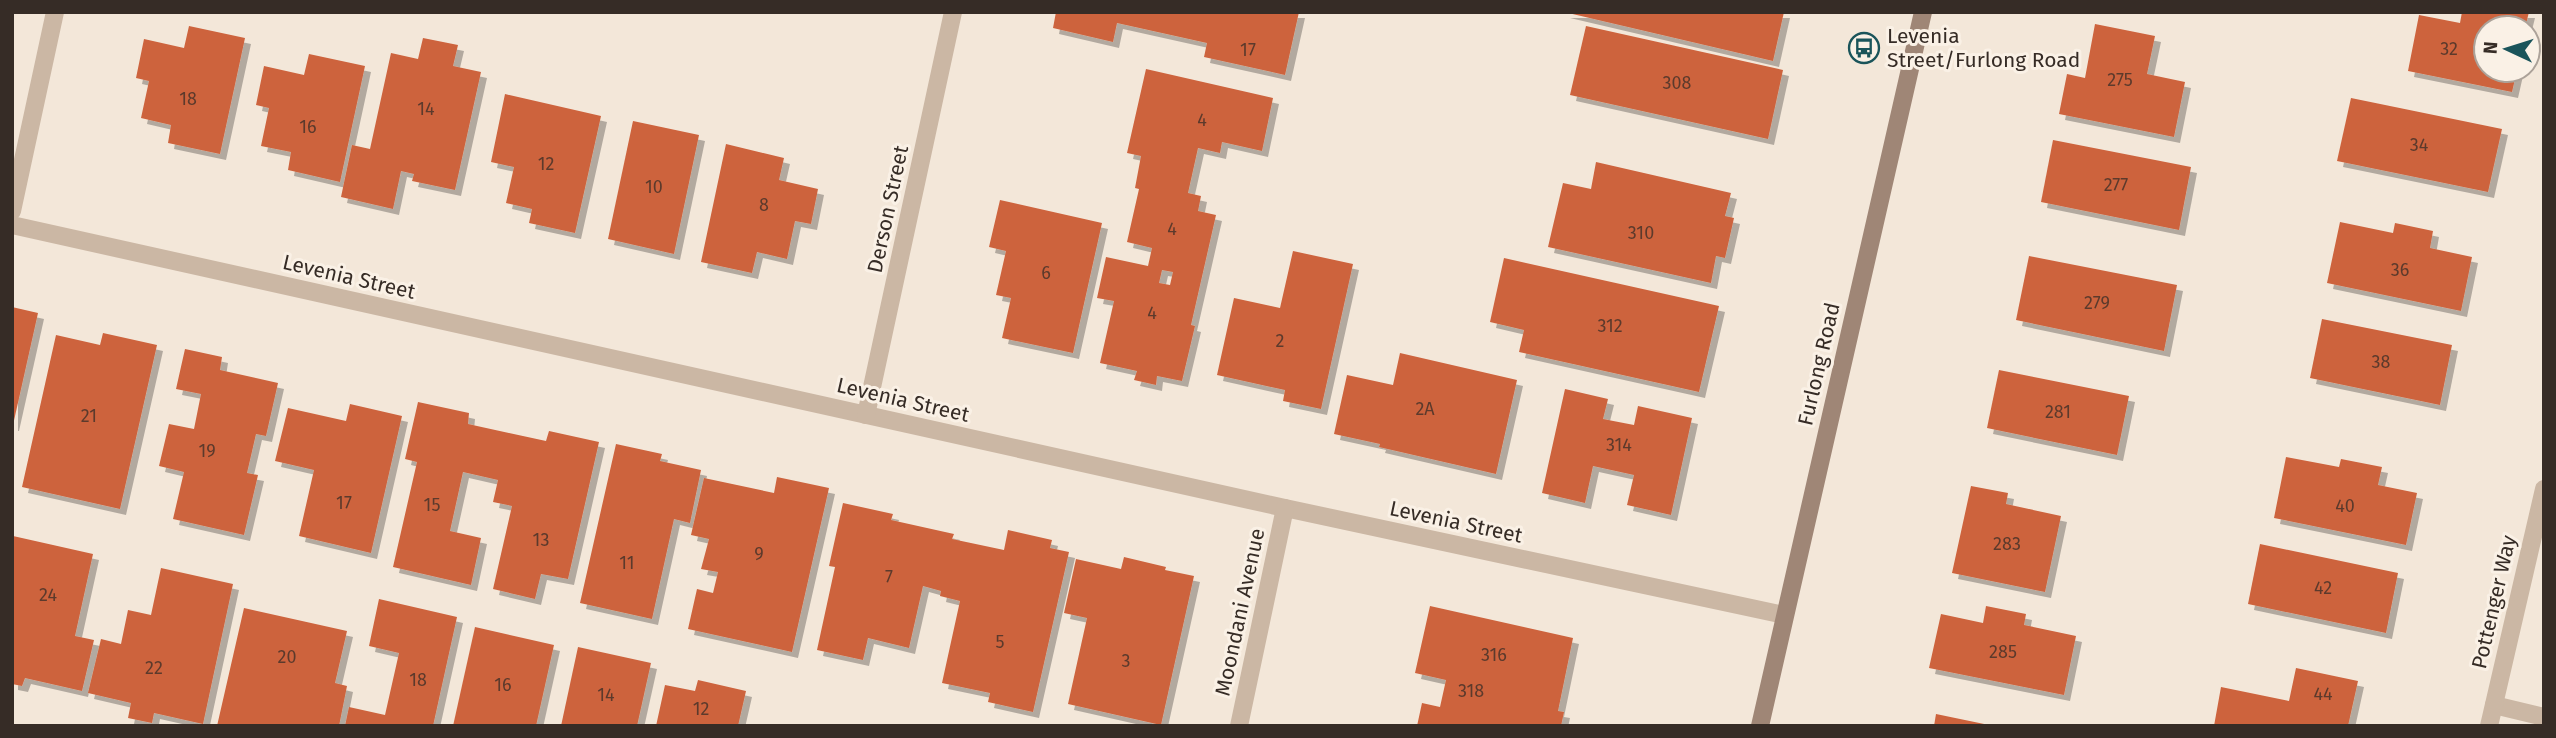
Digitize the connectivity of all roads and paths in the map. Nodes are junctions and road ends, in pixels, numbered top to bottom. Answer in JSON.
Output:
{"nodes":[{"id":1,"x":55,"y":12,"type":"edge"},
{"id":2,"x":953,"y":12,"type":"edge"},
{"id":3,"x":1923,"y":12,"type":"edge"},
{"id":4,"x":12,"y":211,"type":"edge"},
{"id":5,"x":12,"y":225,"type":"edge"},
{"id":6,"x":866,"y":415,"type":"junction"},
{"id":7,"x":2544,"y":489,"type":"edge"},
{"id":8,"x":1286,"y":508,"type":"junction"},
{"id":9,"x":1784,"y":615,"type":"junction"},
{"id":10,"x":2494,"y":705,"type":"junction"},
{"id":11,"x":2544,"y":717,"type":"edge"},
{"id":12,"x":1239,"y":726,"type":"edge"},
{"id":13,"x":1759,"y":726,"type":"edge"},
{"id":14,"x":2489,"y":726,"type":"edge"}],
"edges":[{"from":1,"to":4,"type":"street"},
{"from":2,"to":6,"type":"street","name":"Derson Street"},
{"from":3,"to":9,"type":"main road","name":"Furlong Road"},
{"from":5,"to":6,"type":"street","name":"Levenia Street"},
{"from":6,"to":8,"type":"street","name":"Levenia Street"},
{"from":7,"to":10,"type":"street","name":"Pottenger Way"},
{"from":8,"to":9,"type":"street","name":"Levenia Street"},
{"from":8,"to":12,"type":"street","name":"Moondani Avenue"},
{"from":9,"to":13,"type":"main road","name":"Furlong Road"},
{"from":10,"to":11,"type":"street"},
{"from":10,"to":14,"type":"street","name":"Pottenger Way"}]}
